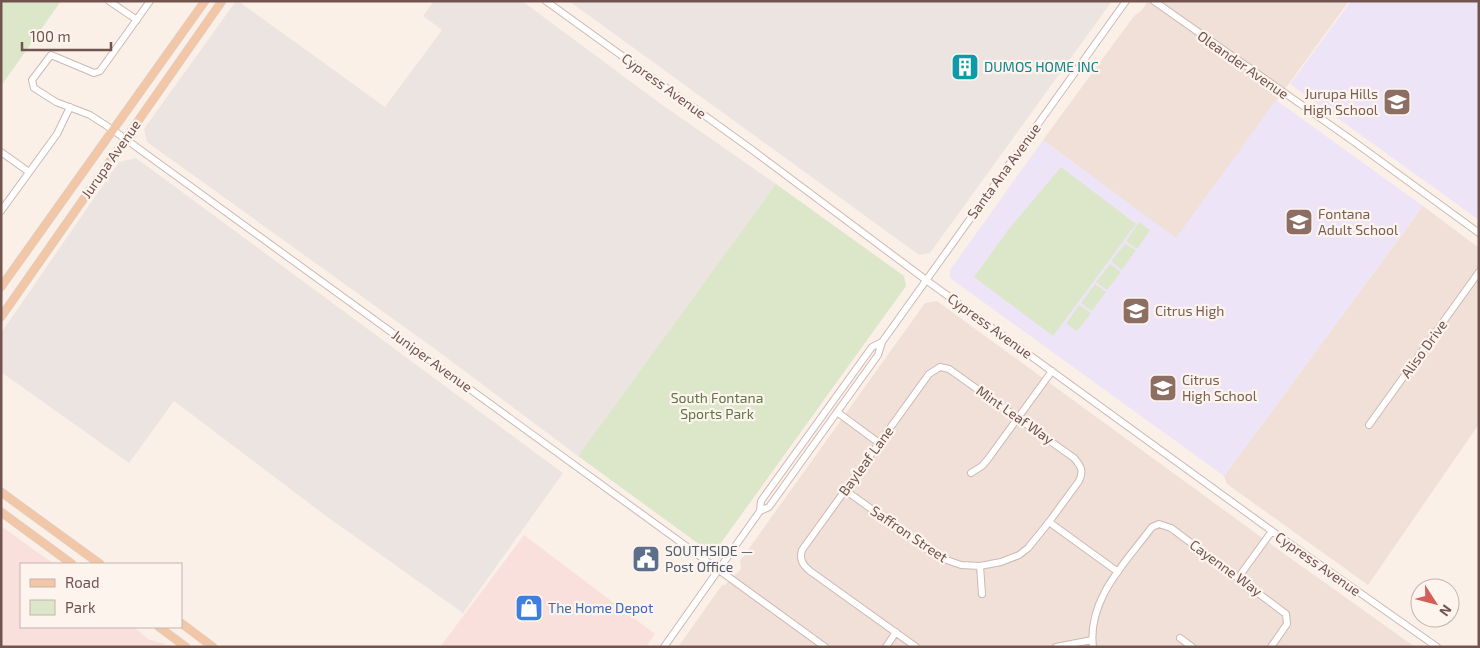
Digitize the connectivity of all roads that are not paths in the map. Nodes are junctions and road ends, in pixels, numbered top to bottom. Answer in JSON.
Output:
{"nodes":[{"id":1,"x":109,"y":1,"type":"edge"},
{"id":2,"x":150,"y":1,"type":"edge"},
{"id":3,"x":205,"y":1,"type":"edge"},
{"id":4,"x":222,"y":1,"type":"edge"},
{"id":5,"x":546,"y":1,"type":"edge"},
{"id":6,"x":1126,"y":1,"type":"edge"},
{"id":7,"x":1154,"y":1,"type":"edge"},
{"id":8,"x":136,"y":20,"type":"junction"},
{"id":9,"x":70,"y":107,"type":"junction"},
{"id":10,"x":113,"y":130,"type":"junction"},
{"id":11,"x":125,"y":138,"type":"junction"},
{"id":12,"x":1,"y":152,"type":"edge"},
{"id":13,"x":29,"y":172,"type":"junction"},
{"id":14,"x":1,"y":211,"type":"edge"},
{"id":15,"x":1479,"y":233,"type":"edge"},
{"id":16,"x":1479,"y":272,"type":"edge"},
{"id":17,"x":926,"y":280,"type":"junction"},
{"id":18,"x":1,"y":287,"type":"edge"},
{"id":19,"x":1,"y":317,"type":"edge"},
{"id":20,"x":882,"y":342,"type":"junction"},
{"id":21,"x":940,"y":367,"type":"joint"},
{"id":22,"x":1052,"y":371,"type":"junction"},
{"id":23,"x":837,"y":412,"type":"junction"},
{"id":24,"x":1018,"y":417,"type":"junction"},
{"id":25,"x":1369,"y":425,"type":"dead end"},
{"id":26,"x":879,"y":443,"type":"junction"},
{"id":27,"x":1083,"y":472,"type":"joint"},
{"id":28,"x":971,"y":473,"type":"dead end"},
{"id":29,"x":845,"y":490,"type":"junction"},
{"id":30,"x":1,"y":492,"type":"edge"},
{"id":31,"x":760,"y":511,"type":"junction"},
{"id":32,"x":1,"y":512,"type":"edge"},
{"id":33,"x":1049,"y":522,"type":"junction"},
{"id":34,"x":1272,"y":531,"type":"junction"},
{"id":35,"x":71,"y":563,"type":"edge"},
{"id":36,"x":99,"y":563,"type":"edge"},
{"id":37,"x":980,"y":566,"type":"junction"},
{"id":38,"x":719,"y":570,"type":"junction"},
{"id":39,"x":1118,"y":572,"type":"junction"},
{"id":40,"x":1238,"y":578,"type":"junction"},
{"id":41,"x":982,"y":594,"type":"dead end"},
{"id":42,"x":182,"y":624,"type":"edge"},
{"id":43,"x":160,"y":628,"type":"edge"},
{"id":44,"x":896,"y":632,"type":"junction"},
{"id":45,"x":1180,"y":638,"type":"dead end"},
{"id":46,"x":1092,"y":644,"type":"edge"},
{"id":47,"x":212,"y":646,"type":"edge"},
{"id":48,"x":186,"y":647,"type":"edge"},
{"id":49,"x":664,"y":647,"type":"edge"},
{"id":50,"x":825,"y":647,"type":"edge"},
{"id":51,"x":886,"y":647,"type":"edge"},
{"id":52,"x":916,"y":647,"type":"edge"},
{"id":53,"x":1056,"y":647,"type":"edge"},
{"id":54,"x":1192,"y":647,"type":"edge"},
{"id":55,"x":1271,"y":647,"type":"edge"},
{"id":56,"x":1437,"y":647,"type":"edge"}],
"edges":[{"from":1,"to":8,"type":"street"},
{"from":2,"to":8,"type":"street"},
{"from":3,"to":10,"type":"main road","name":"Jurupa Avenue"},
{"from":4,"to":11,"type":"main road","name":"Jurupa Avenue"},
{"from":5,"to":17,"type":"street","name":"Cypress Avenue"},
{"from":6,"to":17,"type":"street","name":"Santa Ana Avenue"},
{"from":7,"to":15,"type":"street","name":"Oleander Avenue"},
{"from":8,"to":9,"type":"street","name":"Juniper Avenue"},
{"from":9,"to":10,"type":"street","name":"Juniper Avenue"},
{"from":9,"to":13,"type":"street"},
{"from":10,"to":11,"type":"street","name":"Juniper Avenue"},
{"from":10,"to":18,"type":"main road","name":"Jurupa Avenue"},
{"from":11,"to":19,"type":"main road","name":"Jurupa Avenue"},
{"from":11,"to":38,"type":"street","name":"Juniper Avenue"},
{"from":12,"to":13,"type":"street"},
{"from":13,"to":14,"type":"street"},
{"from":16,"to":25,"type":"street","name":"Aliso Drive"},
{"from":17,"to":20,"type":"street","name":"Santa Ana Avenue"},
{"from":17,"to":22,"type":"street","name":"Cypress Avenue"},
{"from":20,"to":23,"type":"street","name":"Santa Ana Avenue"},
{"from":20,"to":31,"type":"street","name":"Santa Ana Avenue"},
{"from":21,"to":24,"type":"street","name":"Mint Leaf Way"},
{"from":21,"to":26,"type":"street","name":"Bayleaf Lane"},
{"from":22,"to":24,"type":"street"},
{"from":22,"to":34,"type":"street","name":"Cypress Avenue"},
{"from":23,"to":26,"type":"street"},
{"from":23,"to":31,"type":"street","name":"Santa Ana Avenue"},
{"from":24,"to":27,"type":"street","name":"Mint Leaf Way"},
{"from":24,"to":28,"type":"street"},
{"from":26,"to":29,"type":"street","name":"Bayleaf Lane"},
{"from":27,"to":33,"type":"street","name":"Saffron Street"},
{"from":29,"to":37,"type":"street","name":"Saffron Street"},
{"from":29,"to":44,"type":"street","name":"Bayleaf Lane"},
{"from":30,"to":36,"type":"main road"},
{"from":31,"to":38,"type":"street","name":"Santa Ana Avenue"},
{"from":32,"to":35,"type":"main road"},
{"from":33,"to":37,"type":"street","name":"Saffron Street"},
{"from":33,"to":39,"type":"street"},
{"from":34,"to":40,"type":"street"},
{"from":34,"to":56,"type":"street","name":"Cypress Avenue"},
{"from":37,"to":41,"type":"street"},
{"from":38,"to":49,"type":"street","name":"Santa Ana Avenue"},
{"from":38,"to":50,"type":"street","name":"Juniper Avenue"},
{"from":39,"to":40,"type":"street","name":"Cayenne Way"},
{"from":39,"to":46,"type":"street"},
{"from":40,"to":55,"type":"street","name":"Cayenne Way"},
{"from":42,"to":47,"type":"main road"},
{"from":43,"to":48,"type":"main road"},
{"from":44,"to":51,"type":"street"},
{"from":44,"to":52,"type":"street"},
{"from":45,"to":54,"type":"street"},
{"from":46,"to":53,"type":"street"}]}
